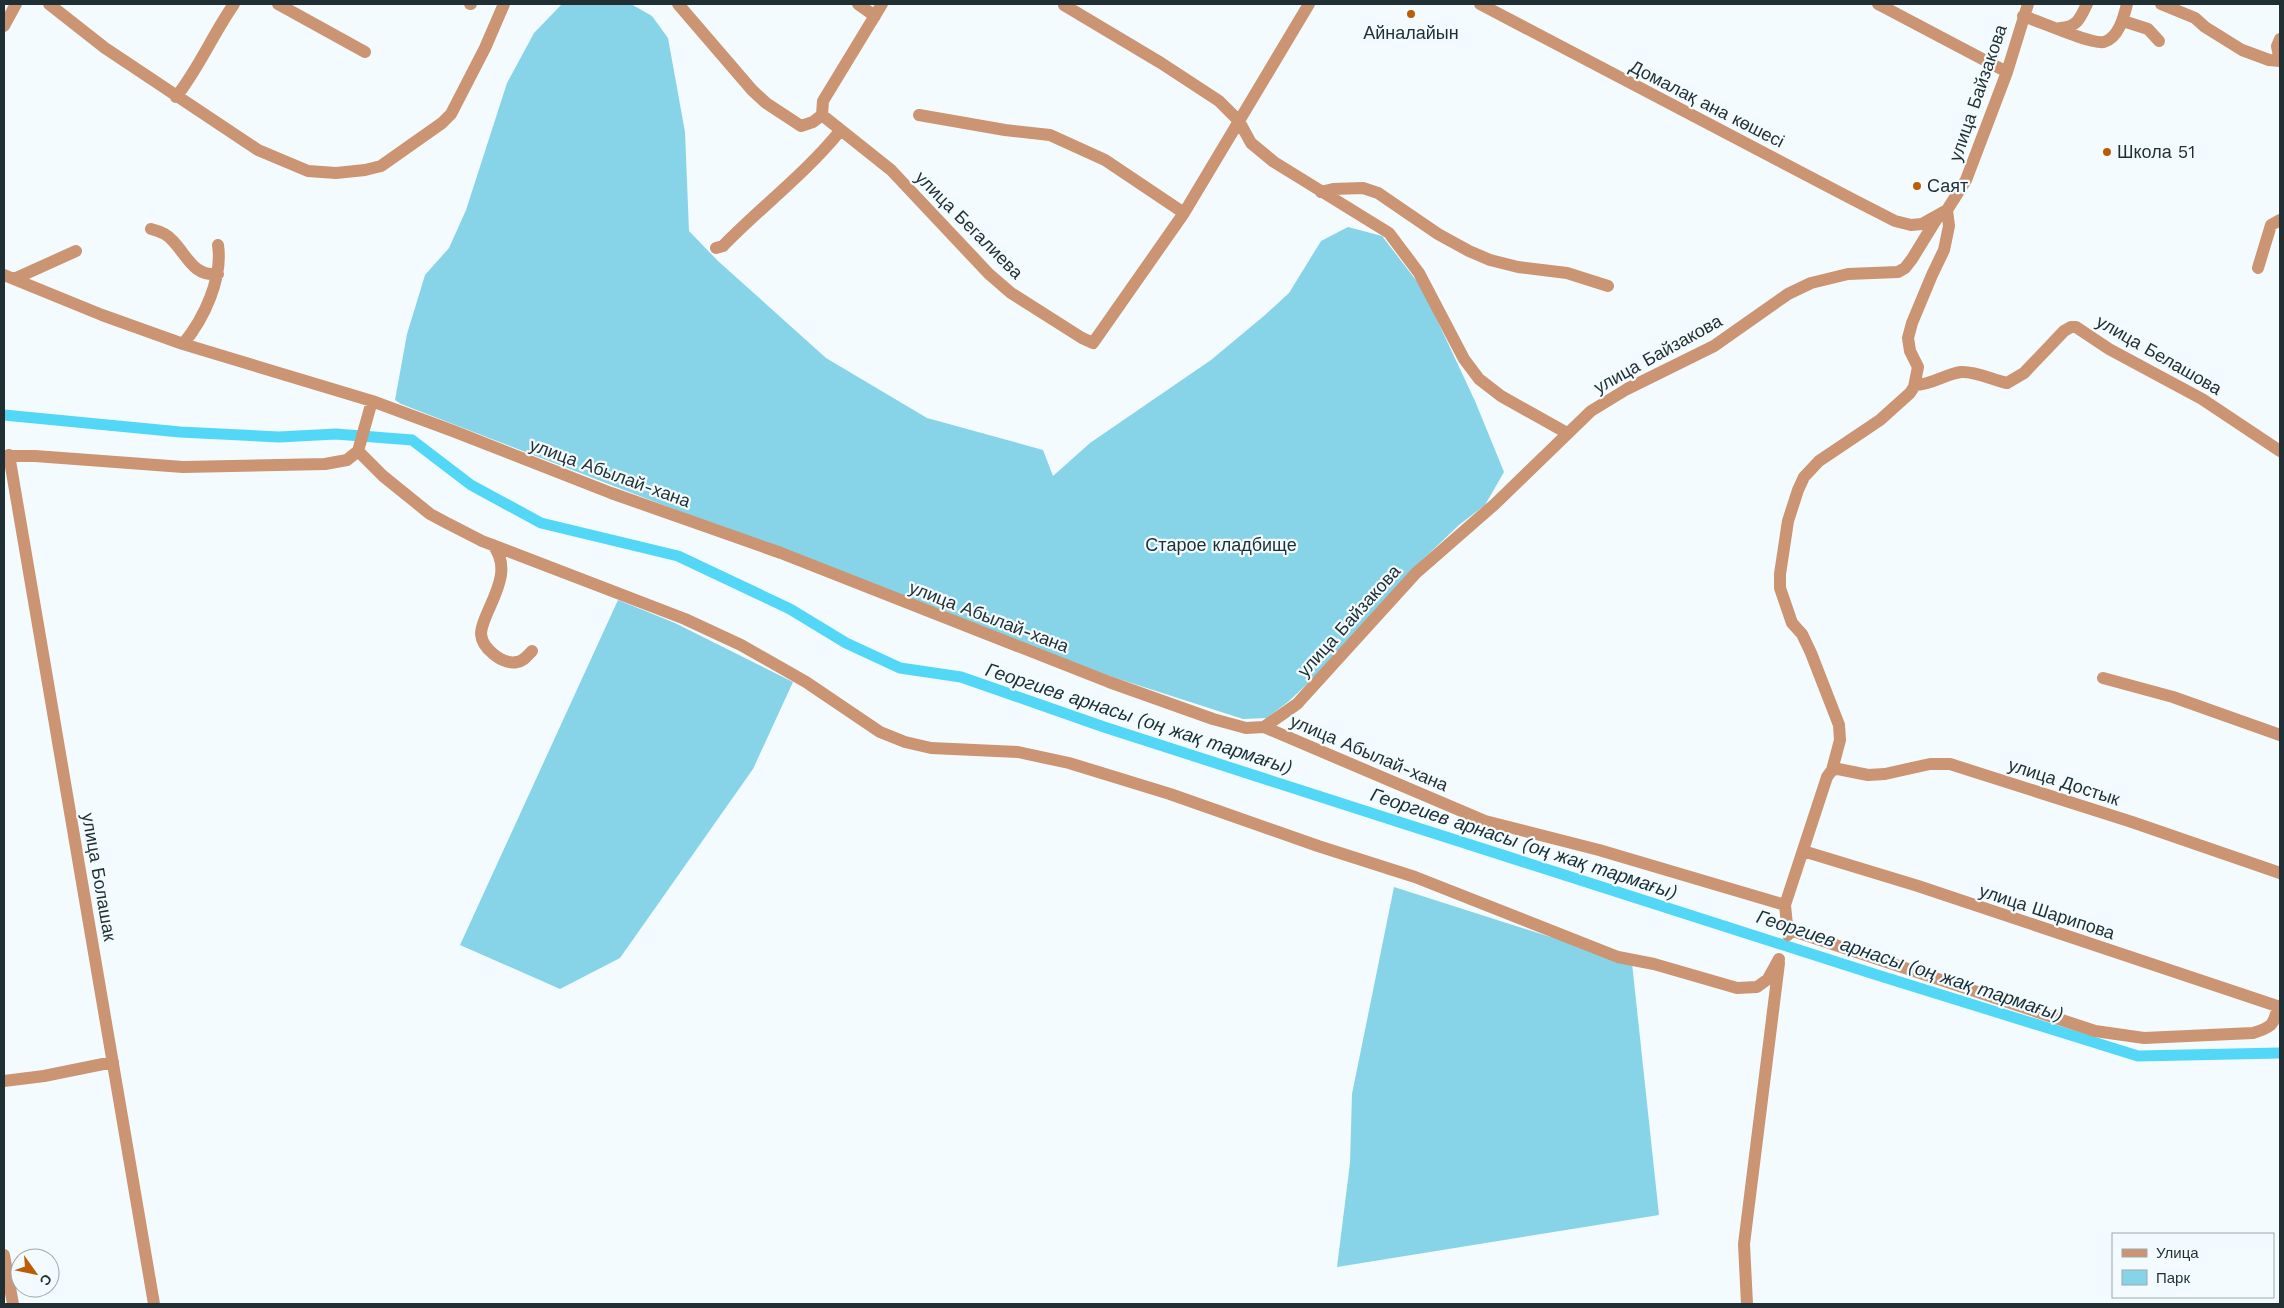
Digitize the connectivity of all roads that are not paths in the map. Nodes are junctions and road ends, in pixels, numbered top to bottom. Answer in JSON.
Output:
{"nodes":[{"id":1,"x":16,"y":4,"type":"edge"},
{"id":2,"x":49,"y":4,"type":"edge"},
{"id":3,"x":234,"y":4,"type":"edge"},
{"id":4,"x":278,"y":4,"type":"edge"},
{"id":5,"x":504,"y":4,"type":"edge"},
{"id":6,"x":858,"y":4,"type":"edge"},
{"id":7,"x":882,"y":4,"type":"edge"},
{"id":8,"x":1309,"y":4,"type":"edge"},
{"id":9,"x":1480,"y":4,"type":"edge"},
{"id":10,"x":1878,"y":4,"type":"edge"},
{"id":11,"x":2028,"y":4,"type":"edge"},
{"id":12,"x":2087,"y":4,"type":"edge"},
{"id":13,"x":2127,"y":4,"type":"edge"},
{"id":14,"x":2161,"y":4,"type":"edge"},
{"id":15,"x":1064,"y":5,"type":"dead end"},
{"id":16,"x":681,"y":7,"type":"edge"},
{"id":17,"x":2186,"y":8,"type":"edge"},
{"id":18,"x":874,"y":16,"type":"junction"},
{"id":19,"x":2024,"y":16,"type":"junction"},
{"id":20,"x":2123,"y":21,"type":"junction"},
{"id":21,"x":4,"y":26,"type":"edge"},
{"id":22,"x":2059,"y":28,"type":"junction"},
{"id":23,"x":2280,"y":39,"type":"edge"},
{"id":24,"x":2159,"y":41,"type":"dead end"},
{"id":25,"x":365,"y":52,"type":"dead end"},
{"id":26,"x":2006,"y":72,"type":"junction"},
{"id":27,"x":176,"y":98,"type":"junction"},
{"id":28,"x":821,"y":112,"type":"junction"},
{"id":29,"x":919,"y":115,"type":"dead end"},
{"id":30,"x":1239,"y":121,"type":"junction"},
{"id":31,"x":840,"y":130,"type":"junction"},
{"id":32,"x":1321,"y":192,"type":"junction"},
{"id":33,"x":1184,"y":213,"type":"junction"},
{"id":34,"x":1943,"y":213,"type":"junction"},
{"id":35,"x":2280,"y":220,"type":"edge"},
{"id":36,"x":1922,"y":224,"type":"joint"},
{"id":37,"x":151,"y":229,"type":"dead end"},
{"id":38,"x":218,"y":245,"type":"dead end"},
{"id":39,"x":716,"y":248,"type":"dead end"},
{"id":40,"x":76,"y":251,"type":"dead end"},
{"id":41,"x":2258,"y":268,"type":"dead end"},
{"id":42,"x":218,"y":274,"type":"junction"},
{"id":43,"x":9,"y":277,"type":"edge"},
{"id":44,"x":1608,"y":286,"type":"dead end"},
{"id":45,"x":184,"y":344,"type":"junction"},
{"id":46,"x":1915,"y":385,"type":"junction"},
{"id":47,"x":372,"y":401,"type":"junction"},
{"id":48,"x":1567,"y":433,"type":"junction"},
{"id":49,"x":361,"y":441,"type":"junction"},
{"id":50,"x":2280,"y":451,"type":"edge"},
{"id":51,"x":6,"y":456,"type":"edge"},
{"id":52,"x":493,"y":545,"type":"junction"},
{"id":53,"x":532,"y":651,"type":"dead end"},
{"id":54,"x":2103,"y":678,"type":"dead end"},
{"id":55,"x":1264,"y":727,"type":"junction"},
{"id":56,"x":2280,"y":735,"type":"edge"},
{"id":57,"x":1832,"y":770,"type":"junction"},
{"id":58,"x":1803,"y":851,"type":"junction"},
{"id":59,"x":2280,"y":873,"type":"edge"},
{"id":60,"x":1785,"y":905,"type":"junction"},
{"id":61,"x":2279,"y":1007,"type":"edge"},
{"id":62,"x":113,"y":1062,"type":"junction"},
{"id":63,"x":4,"y":1081,"type":"edge"},
{"id":64,"x":4,"y":1255,"type":"edge"},
{"id":65,"x":12,"y":1304,"type":"edge"},
{"id":66,"x":154,"y":1304,"type":"edge"},
{"id":67,"x":1747,"y":1304,"type":"edge"}],
"edges":[{"from":1,"to":21,"type":"street"},
{"from":2,"to":27,"type":"street"},
{"from":3,"to":27,"type":"street"},
{"from":4,"to":25,"type":"street"},
{"from":5,"to":27,"type":"street"},
{"from":6,"to":18,"type":"street"},
{"from":7,"to":18,"type":"street"},
{"from":8,"to":30,"type":"street","name":"улица Бегалиева"},
{"from":9,"to":36,"type":"street","name":"Домалақ ана көшесі"},
{"from":10,"to":26,"type":"street"},
{"from":11,"to":19,"type":"street","name":"улица Байзакова"},
{"from":12,"to":22,"type":"street"},
{"from":13,"to":20,"type":"street"},
{"from":14,"to":17,"type":"street"},
{"from":15,"to":30,"type":"street"},
{"from":16,"to":28,"type":"street"},
{"from":17,"to":23,"type":"street"},
{"from":18,"to":28,"type":"street"},
{"from":19,"to":22,"type":"street"},
{"from":19,"to":26,"type":"street","name":"улица Байзакова"},
{"from":20,"to":22,"type":"street"},
{"from":20,"to":24,"type":"street"},
{"from":26,"to":34,"type":"street","name":"улица Байзакова"},
{"from":28,"to":31,"type":"street","name":"улица Бегалиева"},
{"from":29,"to":33,"type":"street"},
{"from":30,"to":32,"type":"street"},
{"from":30,"to":33,"type":"street","name":"улица Бегалиева"},
{"from":31,"to":33,"type":"street","name":"улица Бегалиева"},
{"from":31,"to":39,"type":"street"},
{"from":32,"to":44,"type":"street"},
{"from":32,"to":48,"type":"street"},
{"from":34,"to":36,"type":"street","name":"улица Байзакова"},
{"from":34,"to":46,"type":"street"},
{"from":34,"to":48,"type":"street","name":"улица Байзакова"},
{"from":35,"to":41,"type":"street"},
{"from":37,"to":42,"type":"street"},
{"from":38,"to":42,"type":"street"},
{"from":40,"to":43,"type":"street","name":"улица Абылай-хана"},
{"from":42,"to":45,"type":"street"},
{"from":43,"to":45,"type":"street","name":"улица Абылай-хана"},
{"from":45,"to":47,"type":"street","name":"улица Абылай-хана"},
{"from":46,"to":50,"type":"street","name":"улица Белашова"},
{"from":46,"to":57,"type":"street"},
{"from":47,"to":49,"type":"street"},
{"from":47,"to":55,"type":"street","name":"улица Абылай-хана"},
{"from":48,"to":55,"type":"street","name":"улица Байзакова"},
{"from":49,"to":51,"type":"street"},
{"from":49,"to":52,"type":"street"},
{"from":51,"to":62,"type":"street","name":"улица Болашак"},
{"from":52,"to":53,"type":"street"},
{"from":52,"to":67,"type":"street"},
{"from":54,"to":56,"type":"street"},
{"from":55,"to":60,"type":"street","name":"улица Абылай-хана"},
{"from":57,"to":58,"type":"street"},
{"from":57,"to":59,"type":"street","name":"улица Достык"},
{"from":58,"to":60,"type":"street"},
{"from":58,"to":61,"type":"street","name":"улица Шарипова"},
{"from":60,"to":61,"type":"street"},
{"from":62,"to":63,"type":"street"},
{"from":62,"to":66,"type":"street","name":"улица Болашак"},
{"from":64,"to":65,"type":"street"}]}
